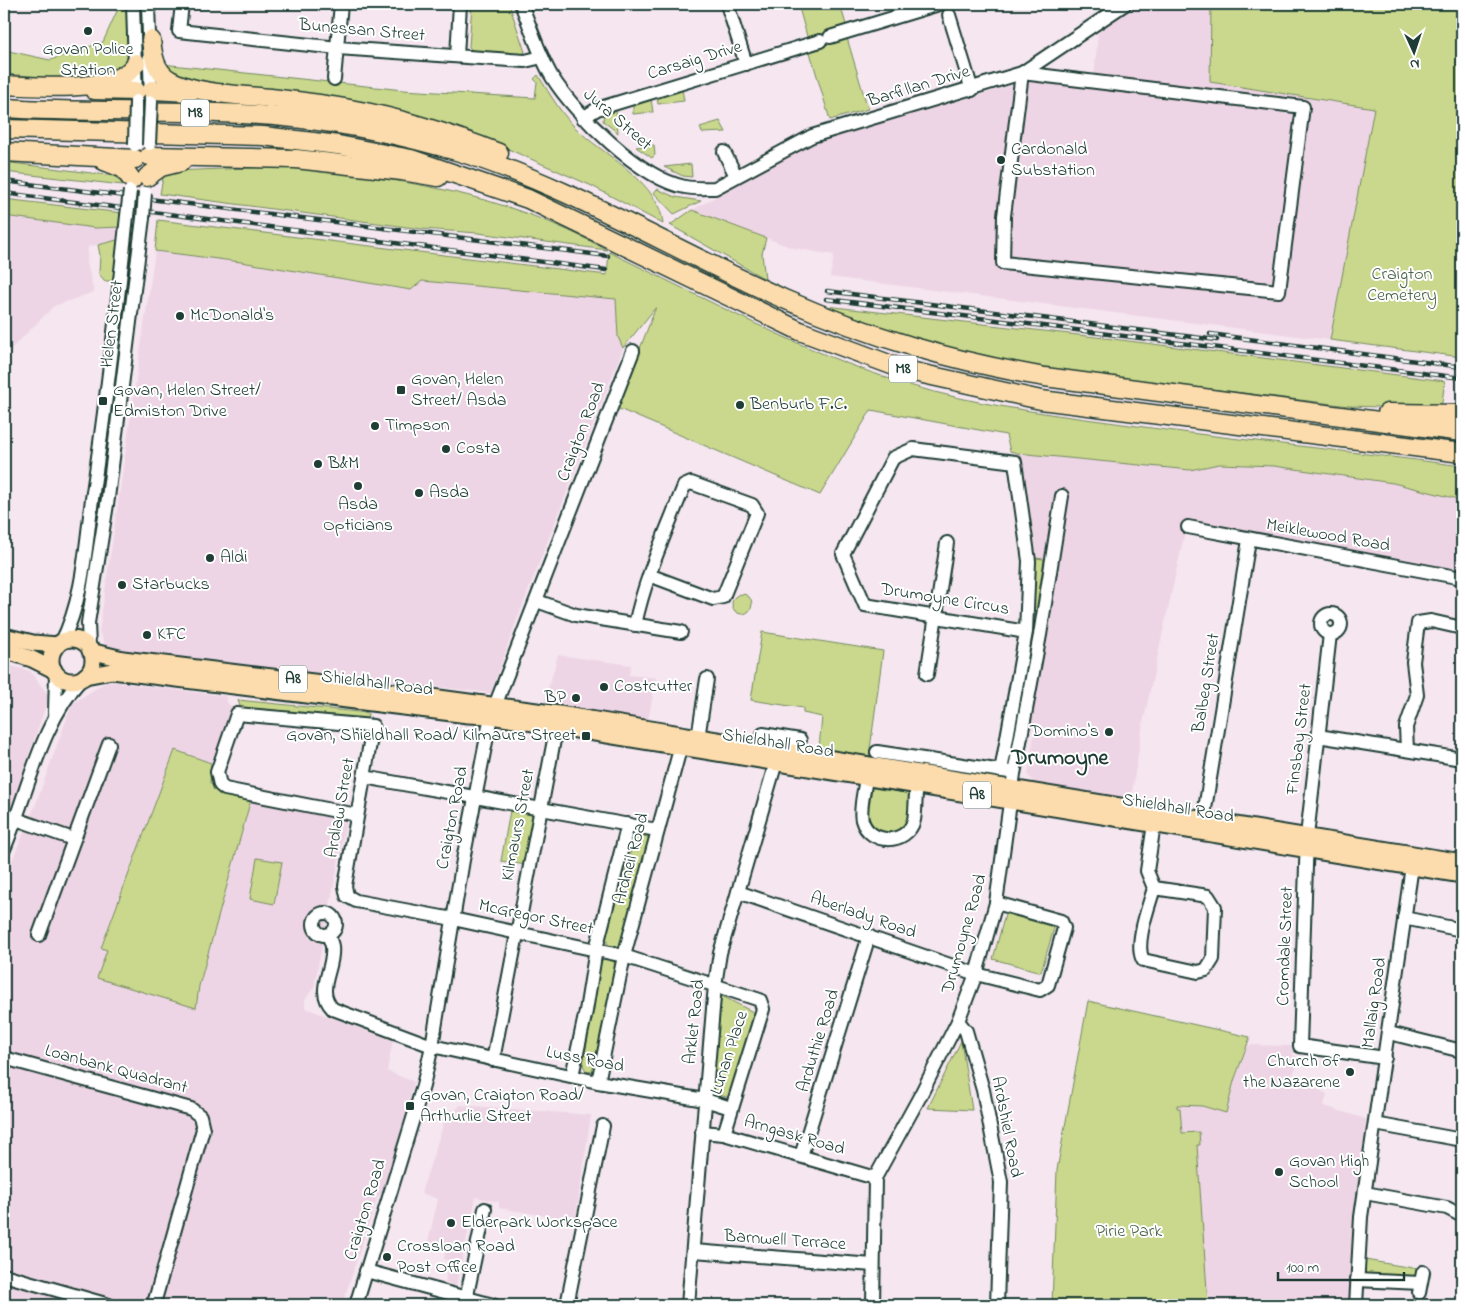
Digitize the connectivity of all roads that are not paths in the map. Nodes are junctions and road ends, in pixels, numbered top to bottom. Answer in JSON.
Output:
{"nodes":[{"id":1,"x":133,"y":4,"type":"edge"},
{"id":2,"x":148,"y":4,"type":"edge"},
{"id":3,"x":182,"y":4,"type":"edge"},
{"id":4,"x":341,"y":4,"type":"edge"},
{"id":5,"x":460,"y":4,"type":"edge"},
{"id":6,"x":521,"y":4,"type":"edge"},
{"id":7,"x":727,"y":4,"type":"edge"},
{"id":8,"x":939,"y":4,"type":"edge"},
{"id":9,"x":1125,"y":4,"type":"edge"},
{"id":10,"x":903,"y":9,"type":"edge"},
{"id":11,"x":949,"y":15,"type":"dead end"},
{"id":12,"x":151,"y":40,"type":"junction"},
{"id":13,"x":338,"y":48,"type":"junction"},
{"id":14,"x":457,"y":56,"type":"junction"},
{"id":15,"x":542,"y":57,"type":"junction"},
{"id":16,"x":136,"y":63,"type":"junction"},
{"id":17,"x":746,"y":64,"type":"junction"},
{"id":18,"x":1022,"y":73,"type":"junction"},
{"id":19,"x":334,"y":79,"type":"dead end"},
{"id":20,"x":4,"y":85,"type":"edge"},
{"id":21,"x":51,"y":87,"type":"junction"},
{"id":22,"x":972,"y":90,"type":"junction"},
{"id":23,"x":237,"y":95,"type":"junction"},
{"id":24,"x":144,"y":96,"type":"junction"},
{"id":25,"x":4,"y":108,"type":"edge"},
{"id":26,"x":583,"y":118,"type":"junction"},
{"id":27,"x":4,"y":130,"type":"edge"},
{"id":28,"x":142,"y":151,"type":"junction"},
{"id":29,"x":4,"y":152,"type":"edge"},
{"id":30,"x":724,"y":152,"type":"dead end"},
{"id":31,"x":84,"y":157,"type":"junction"},
{"id":32,"x":201,"y":158,"type":"junction"},
{"id":33,"x":736,"y":176,"type":"junction"},
{"id":34,"x":139,"y":185,"type":"junction"},
{"id":35,"x":715,"y":188,"type":"joint"},
{"id":36,"x":528,"y":199,"type":"junction"},
{"id":37,"x":707,"y":262,"type":"junction"},
{"id":38,"x":633,"y":351,"type":"dead end"},
{"id":39,"x":1302,"y":410,"type":"junction"},
{"id":40,"x":1462,"y":414,"type":"edge"},
{"id":41,"x":1462,"y":432,"type":"edge"},
{"id":42,"x":913,"y":449,"type":"joint"},
{"id":43,"x":1462,"y":452,"type":"edge"},
{"id":44,"x":1062,"y":496,"type":"dead end"},
{"id":45,"x":1188,"y":527,"type":"dead end"},
{"id":46,"x":1249,"y":540,"type":"junction"},
{"id":47,"x":947,"y":543,"type":"dead end"},
{"id":48,"x":649,"y":575,"type":"junction"},
{"id":49,"x":1462,"y":578,"type":"edge"},
{"id":50,"x":537,"y":601,"type":"junction"},
{"id":51,"x":936,"y":617,"type":"junction"},
{"id":52,"x":635,"y":625,"type":"junction"},
{"id":53,"x":1462,"y":628,"type":"edge"},
{"id":54,"x":1026,"y":632,"type":"junction"},
{"id":55,"x":674,"y":634,"type":"dead end"},
{"id":56,"x":1330,"y":634,"type":"dead end"},
{"id":57,"x":4,"y":636,"type":"edge"},
{"id":58,"x":59,"y":644,"type":"junction"},
{"id":59,"x":90,"y":649,"type":"junction"},
{"id":60,"x":4,"y":650,"type":"edge"},
{"id":61,"x":55,"y":671,"type":"junction"},
{"id":62,"x":926,"y":674,"type":"dead end"},
{"id":63,"x":84,"y":677,"type":"junction"},
{"id":64,"x":707,"y":679,"type":"dead end"},
{"id":65,"x":242,"y":680,"type":"junction"},
{"id":66,"x":494,"y":711,"type":"junction"},
{"id":67,"x":55,"y":715,"type":"junction"},
{"id":68,"x":558,"y":721,"type":"junction"},
{"id":69,"x":763,"y":734,"type":"dead end"},
{"id":70,"x":1318,"y":736,"type":"junction"},
{"id":71,"x":688,"y":740,"type":"junction"},
{"id":72,"x":800,"y":740,"type":"dead end"},
{"id":73,"x":109,"y":744,"type":"dead end"},
{"id":74,"x":778,"y":750,"type":"junction"},
{"id":75,"x":1407,"y":750,"type":"junction"},
{"id":76,"x":877,"y":752,"type":"dead end"},
{"id":77,"x":1462,"y":760,"type":"edge"},
{"id":78,"x":1008,"y":772,"type":"junction"},
{"id":79,"x":364,"y":777,"type":"junction"},
{"id":80,"x":866,"y":777,"type":"junction"},
{"id":81,"x":917,"y":785,"type":"junction"},
{"id":82,"x":1012,"y":795,"type":"junction"},
{"id":83,"x":474,"y":797,"type":"junction"},
{"id":84,"x":540,"y":809,"type":"junction"},
{"id":85,"x":357,"y":815,"type":"junction"},
{"id":86,"x":16,"y":819,"type":"junction"},
{"id":87,"x":628,"y":824,"type":"junction"},
{"id":88,"x":1154,"y":824,"type":"junction"},
{"id":89,"x":1202,"y":826,"type":"junction"},
{"id":90,"x":657,"y":830,"type":"junction"},
{"id":91,"x":73,"y":839,"type":"junction"},
{"id":92,"x":1307,"y":842,"type":"junction"},
{"id":93,"x":4,"y":850,"type":"edge"},
{"id":94,"x":1413,"y":860,"type":"junction"},
{"id":95,"x":1462,"y":862,"type":"edge"},
{"id":96,"x":1462,"y":875,"type":"edge"},
{"id":97,"x":1154,"y":888,"type":"junction"},
{"id":98,"x":738,"y":892,"type":"junction"},
{"id":99,"x":347,"y":896,"type":"joint"},
{"id":100,"x":996,"y":903,"type":"junction"},
{"id":101,"x":454,"y":918,"type":"junction"},
{"id":102,"x":1404,"y":918,"type":"junction"},
{"id":103,"x":1462,"y":930,"type":"edge"},
{"id":104,"x":516,"y":932,"type":"junction"},
{"id":105,"x":39,"y":935,"type":"dead end"},
{"id":106,"x":328,"y":935,"type":"dead end"},
{"id":107,"x":869,"y":936,"type":"junction"},
{"id":108,"x":596,"y":949,"type":"junction"},
{"id":109,"x":624,"y":956,"type":"junction"},
{"id":110,"x":976,"y":974,"type":"junction"},
{"id":111,"x":715,"y":985,"type":"junction"},
{"id":112,"x":958,"y":1021,"type":"junction"},
{"id":113,"x":1389,"y":1032,"type":"junction"},
{"id":114,"x":432,"y":1046,"type":"junction"},
{"id":115,"x":1462,"y":1051,"type":"edge"},
{"id":116,"x":4,"y":1058,"type":"edge"},
{"id":117,"x":1385,"y":1058,"type":"junction"},
{"id":118,"x":493,"y":1060,"type":"junction"},
{"id":119,"x":572,"y":1076,"type":"junction"},
{"id":120,"x":598,"y":1082,"type":"junction"},
{"id":121,"x":705,"y":1100,"type":"junction"},
{"id":122,"x":731,"y":1108,"type":"junction"},
{"id":123,"x":1375,"y":1124,"type":"junction"},
{"id":124,"x":603,"y":1126,"type":"dead end"},
{"id":125,"x":702,"y":1132,"type":"junction"},
{"id":126,"x":724,"y":1134,"type":"junction"},
{"id":127,"x":1462,"y":1140,"type":"edge"},
{"id":128,"x":801,"y":1156,"type":"junction"},
{"id":129,"x":875,"y":1178,"type":"junction"},
{"id":130,"x":1365,"y":1193,"type":"junction"},
{"id":131,"x":485,"y":1209,"type":"dead end"},
{"id":132,"x":1462,"y":1216,"type":"edge"},
{"id":133,"x":694,"y":1252,"type":"junction"},
{"id":134,"x":873,"y":1265,"type":"junction"},
{"id":135,"x":366,"y":1271,"type":"junction"},
{"id":136,"x":4,"y":1275,"type":"edge"},
{"id":137,"x":1358,"y":1280,"type":"junction"},
{"id":138,"x":1421,"y":1282,"type":"dead end"},
{"id":139,"x":468,"y":1302,"type":"edge"},
{"id":140,"x":109,"y":1305,"type":"edge"},
{"id":141,"x":151,"y":1305,"type":"edge"},
{"id":142,"x":356,"y":1305,"type":"edge"},
{"id":143,"x":493,"y":1305,"type":"edge"},
{"id":144,"x":567,"y":1305,"type":"edge"},
{"id":145,"x":688,"y":1305,"type":"edge"},
{"id":146,"x":873,"y":1305,"type":"edge"},
{"id":147,"x":998,"y":1305,"type":"edge"},
{"id":148,"x":1356,"y":1305,"type":"edge"}],
"edges":[{"from":1,"to":16,"type":"street","name":"Helen Street"},
{"from":2,"to":12,"type":"street","name":"Helen Street"},
{"from":3,"to":13,"type":"street","name":"Bunessan Street"},
{"from":4,"to":13,"type":"street"},
{"from":5,"to":14,"type":"street"},
{"from":6,"to":15,"type":"street","name":"Jura Street"},
{"from":7,"to":17,"type":"street"},
{"from":8,"to":10,"type":"street","name":"Carsaig Drive"},
{"from":9,"to":18,"type":"street","name":"Barfillan Drive"},
{"from":10,"to":17,"type":"street","name":"Carsaig Drive"},
{"from":11,"to":22,"type":"street"},
{"from":12,"to":23,"type":"highway"},
{"from":12,"to":24,"type":"street","name":"Helen Street"},
{"from":13,"to":14,"type":"street","name":"Bunessan Street"},
{"from":13,"to":19,"type":"street"},
{"from":14,"to":15,"type":"street","name":"Bunessan Street"},
{"from":15,"to":26,"type":"street","name":"Jura Street"},
{"from":16,"to":21,"type":"highway"},
{"from":16,"to":24,"type":"street","name":"Helen Street"},
{"from":17,"to":26,"type":"street","name":"Carsaig Drive"},
{"from":18,"to":18,"type":"street"},
{"from":18,"to":22,"type":"street","name":"Barfillan Drive"},
{"from":20,"to":21,"type":"highway"},
{"from":21,"to":24,"type":"highway"},
{"from":22,"to":33,"type":"street","name":"Barfillan Drive"},
{"from":23,"to":24,"type":"highway"},
{"from":23,"to":37,"type":"highway"},
{"from":24,"to":28,"type":"street","name":"Helen Street","bridge":true},
{"from":25,"to":37,"type":"highway","number":"M8"},
{"from":26,"to":35,"type":"street","name":"Jura Street"},
{"from":27,"to":36,"type":"highway","number":"M8"},
{"from":28,"to":31,"type":"highway"},
{"from":28,"to":32,"type":"highway"},
{"from":28,"to":34,"type":"street","name":"Helen Street"},
{"from":29,"to":31,"type":"highway"},
{"from":30,"to":33,"type":"street"},
{"from":31,"to":34,"type":"highway"},
{"from":32,"to":34,"type":"highway"},
{"from":32,"to":36,"type":"highway"},
{"from":33,"to":35,"type":"street","name":"Barfillan Drive"},
{"from":34,"to":58,"type":"street","name":"Helen Street","bridge":true},
{"from":34,"to":59,"type":"street","name":"Helen Street","bridge":true},
{"from":36,"to":43,"type":"highway","number":"M8"},
{"from":37,"to":39,"type":"highway","number":"M8"},
{"from":38,"to":50,"type":"street","name":"Craigton Road"},
{"from":39,"to":40,"type":"highway"},
{"from":39,"to":41,"type":"highway","number":"M8"},
{"from":42,"to":51,"type":"street","name":"Drumoyne Circus"},
{"from":42,"to":54,"type":"street","name":"Drumoyne Road"},
{"from":44,"to":78,"type":"street","name":"Drumoyne Road"},
{"from":45,"to":46,"type":"street","name":"Meiklewood Road"},
{"from":46,"to":49,"type":"street","name":"Meiklewood Road"},
{"from":46,"to":89,"type":"street","name":"Balbeg Street"},
{"from":47,"to":51,"type":"street"},
{"from":48,"to":48,"type":"street"},
{"from":48,"to":52,"type":"street"},
{"from":50,"to":52,"type":"street"},
{"from":50,"to":66,"type":"street","name":"Craigton Road"},
{"from":51,"to":54,"type":"street","name":"Drumoyne Circus"},
{"from":51,"to":62,"type":"street"},
{"from":52,"to":55,"type":"street"},
{"from":53,"to":75,"type":"street"},
{"from":54,"to":78,"type":"street","name":"Drumoyne Road"},
{"from":56,"to":70,"type":"street","name":"Finsbay Street"},
{"from":57,"to":58,"type":"main road"},
{"from":58,"to":59,"type":"main road"},
{"from":58,"to":61,"type":"main road"},
{"from":59,"to":63,"type":"main road"},
{"from":59,"to":65,"type":"main road","name":"Shieldhall Road","number":"A8"},
{"from":60,"to":61,"type":"main road"},
{"from":61,"to":63,"type":"main road"},
{"from":61,"to":67,"type":"street"},
{"from":63,"to":65,"type":"main road","name":"Shieldhall Road","number":"A8"},
{"from":63,"to":67,"type":"street"},
{"from":64,"to":71,"type":"street","name":"Ardneil Road"},
{"from":65,"to":66,"type":"main road","name":"Shieldhall Road","number":"A8"},
{"from":66,"to":68,"type":"main road","name":"Shieldhall Road","number":"A8"},
{"from":66,"to":83,"type":"street","name":"Craigton Road"},
{"from":67,"to":86,"type":"street"},
{"from":68,"to":71,"type":"main road","name":"Shieldhall Road","number":"A8"},
{"from":68,"to":84,"type":"street","name":"Kilmaurs Street"},
{"from":69,"to":74,"type":"street"},
{"from":70,"to":75,"type":"street"},
{"from":70,"to":92,"type":"street","name":"Finsbay Street"},
{"from":71,"to":74,"type":"main road","name":"Shieldhall Road","number":"A8"},
{"from":71,"to":90,"type":"street","name":"Ardneil Road"},
{"from":72,"to":74,"type":"street"},
{"from":73,"to":91,"type":"street"},
{"from":74,"to":80,"type":"main road","name":"Shieldhall Road","number":"A8"},
{"from":74,"to":82,"type":"main road","name":"Shieldhall Road","number":"A8"},
{"from":74,"to":98,"type":"street","name":"Arklet Road"},
{"from":75,"to":77,"type":"street"},
{"from":76,"to":78,"type":"street"},
{"from":78,"to":82,"type":"street","name":"Drumoyne Road"},
{"from":79,"to":83,"type":"street"},
{"from":79,"to":85,"type":"street","name":"Ardlaw Street"},
{"from":79,"to":85,"type":"street","name":"Ardlaw Street"},
{"from":80,"to":81,"type":"main road","name":"Shieldhall Road","number":"A8"},
{"from":80,"to":81,"type":"street"},
{"from":81,"to":82,"type":"main road","name":"Shieldhall Road","number":"A8"},
{"from":82,"to":88,"type":"main road","name":"Shieldhall Road","number":"A8"},
{"from":82,"to":89,"type":"main road","name":"Shieldhall Road","number":"A8"},
{"from":82,"to":100,"type":"street","name":"Drumoyne Road"},
{"from":83,"to":84,"type":"street"},
{"from":83,"to":101,"type":"street","name":"Craigton Road"},
{"from":84,"to":87,"type":"street"},
{"from":84,"to":104,"type":"street","name":"Kilmaurs Street"},
{"from":85,"to":99,"type":"street","name":"Ardlaw Street"},
{"from":86,"to":91,"type":"street"},
{"from":86,"to":93,"type":"street"},
{"from":87,"to":90,"type":"street"},
{"from":87,"to":108,"type":"street"},
{"from":88,"to":89,"type":"main road","name":"Shieldhall Road","number":"A8"},
{"from":88,"to":97,"type":"street"},
{"from":89,"to":92,"type":"main road","name":"Shieldhall Road","number":"A8"},
{"from":90,"to":109,"type":"street","name":"Ardneil Road"},
{"from":91,"to":105,"type":"street"},
{"from":92,"to":94,"type":"main road","name":"Shieldhall Road","number":"A8"},
{"from":92,"to":117,"type":"street","name":"Cromdale Street"},
{"from":94,"to":95,"type":"main road","name":"Shieldhall Road","number":"A8"},
{"from":94,"to":96,"type":"main road","name":"Shieldhall Road","number":"A8"},
{"from":94,"to":102,"type":"street","name":"Mallaig Road"},
{"from":97,"to":97,"type":"street"},
{"from":98,"to":107,"type":"street","name":"Aberlady Road"},
{"from":98,"to":111,"type":"street","name":"Arklet Road"},
{"from":99,"to":101,"type":"street","name":"McGregor Street"},
{"from":100,"to":110,"type":"street","name":"Drumoyne Road"},
{"from":100,"to":110,"type":"street","name":"Aberlady Road"},
{"from":101,"to":104,"type":"street","name":"McGregor Street"},
{"from":101,"to":114,"type":"street","name":"Craigton Road"},
{"from":102,"to":103,"type":"street"},
{"from":102,"to":113,"type":"street","name":"Mallaig Road"},
{"from":104,"to":108,"type":"street","name":"McGregor Street"},
{"from":104,"to":118,"type":"street","name":"Kilmaurs Street"},
{"from":106,"to":114,"type":"street","name":"Luss Road"},
{"from":107,"to":110,"type":"street","name":"Aberlady Road"},
{"from":107,"to":128,"type":"street","name":"Arduthie Road"},
{"from":108,"to":109,"type":"street","name":"McGregor Street"},
{"from":108,"to":119,"type":"street"},
{"from":109,"to":111,"type":"street","name":"McGregor Street"},
{"from":109,"to":120,"type":"street","name":"Ardneil Road"},
{"from":110,"to":112,"type":"street","name":"Drumoyne Road"},
{"from":111,"to":121,"type":"street","name":"Arklet Road"},
{"from":111,"to":122,"type":"street","name":"Lunan Place"},
{"from":112,"to":129,"type":"street","name":"Drumoyne Road"},
{"from":112,"to":147,"type":"street","name":"Ardshiel Road"},
{"from":113,"to":115,"type":"street"},
{"from":113,"to":117,"type":"street","name":"Mallaig Road"},
{"from":114,"to":118,"type":"street","name":"Luss Road"},
{"from":114,"to":135,"type":"street","name":"Craigton Road"},
{"from":116,"to":141,"type":"street","name":"Loanbank Quadrant"},
{"from":117,"to":123,"type":"street","name":"Mallaig Road"},
{"from":118,"to":119,"type":"street","name":"Luss Road"},
{"from":119,"to":120,"type":"street","name":"Luss Road"},
{"from":120,"to":121,"type":"street","name":"Luss Road"},
{"from":121,"to":122,"type":"street","name":"Luss Road"},
{"from":121,"to":125,"type":"street","name":"Arklet Road"},
{"from":122,"to":126,"type":"street","name":"Lunan Place"},
{"from":123,"to":127,"type":"street"},
{"from":123,"to":130,"type":"street","name":"Mallaig Road"},
{"from":124,"to":144,"type":"street"},
{"from":125,"to":126,"type":"street","name":"Arngask Road"},
{"from":125,"to":133,"type":"street","name":"Arklet Road"},
{"from":126,"to":128,"type":"street","name":"Arngask Road"},
{"from":128,"to":129,"type":"street","name":"Arngask Road"},
{"from":129,"to":134,"type":"street","name":"Drumoyne Road"},
{"from":130,"to":132,"type":"street"},
{"from":130,"to":137,"type":"street","name":"Mallaig Road"},
{"from":131,"to":139,"type":"street"},
{"from":133,"to":134,"type":"street","name":"Barnwell Terrace"},
{"from":133,"to":145,"type":"street","name":"Arklet Road"},
{"from":134,"to":146,"type":"street","name":"Drumoyne Road"},
{"from":135,"to":139,"type":"street"},
{"from":135,"to":142,"type":"street","name":"Craigton Road"},
{"from":136,"to":140,"type":"street"},
{"from":137,"to":138,"type":"street"},
{"from":137,"to":148,"type":"street","name":"Mallaig Road"},
{"from":139,"to":143,"type":"street"}]}
